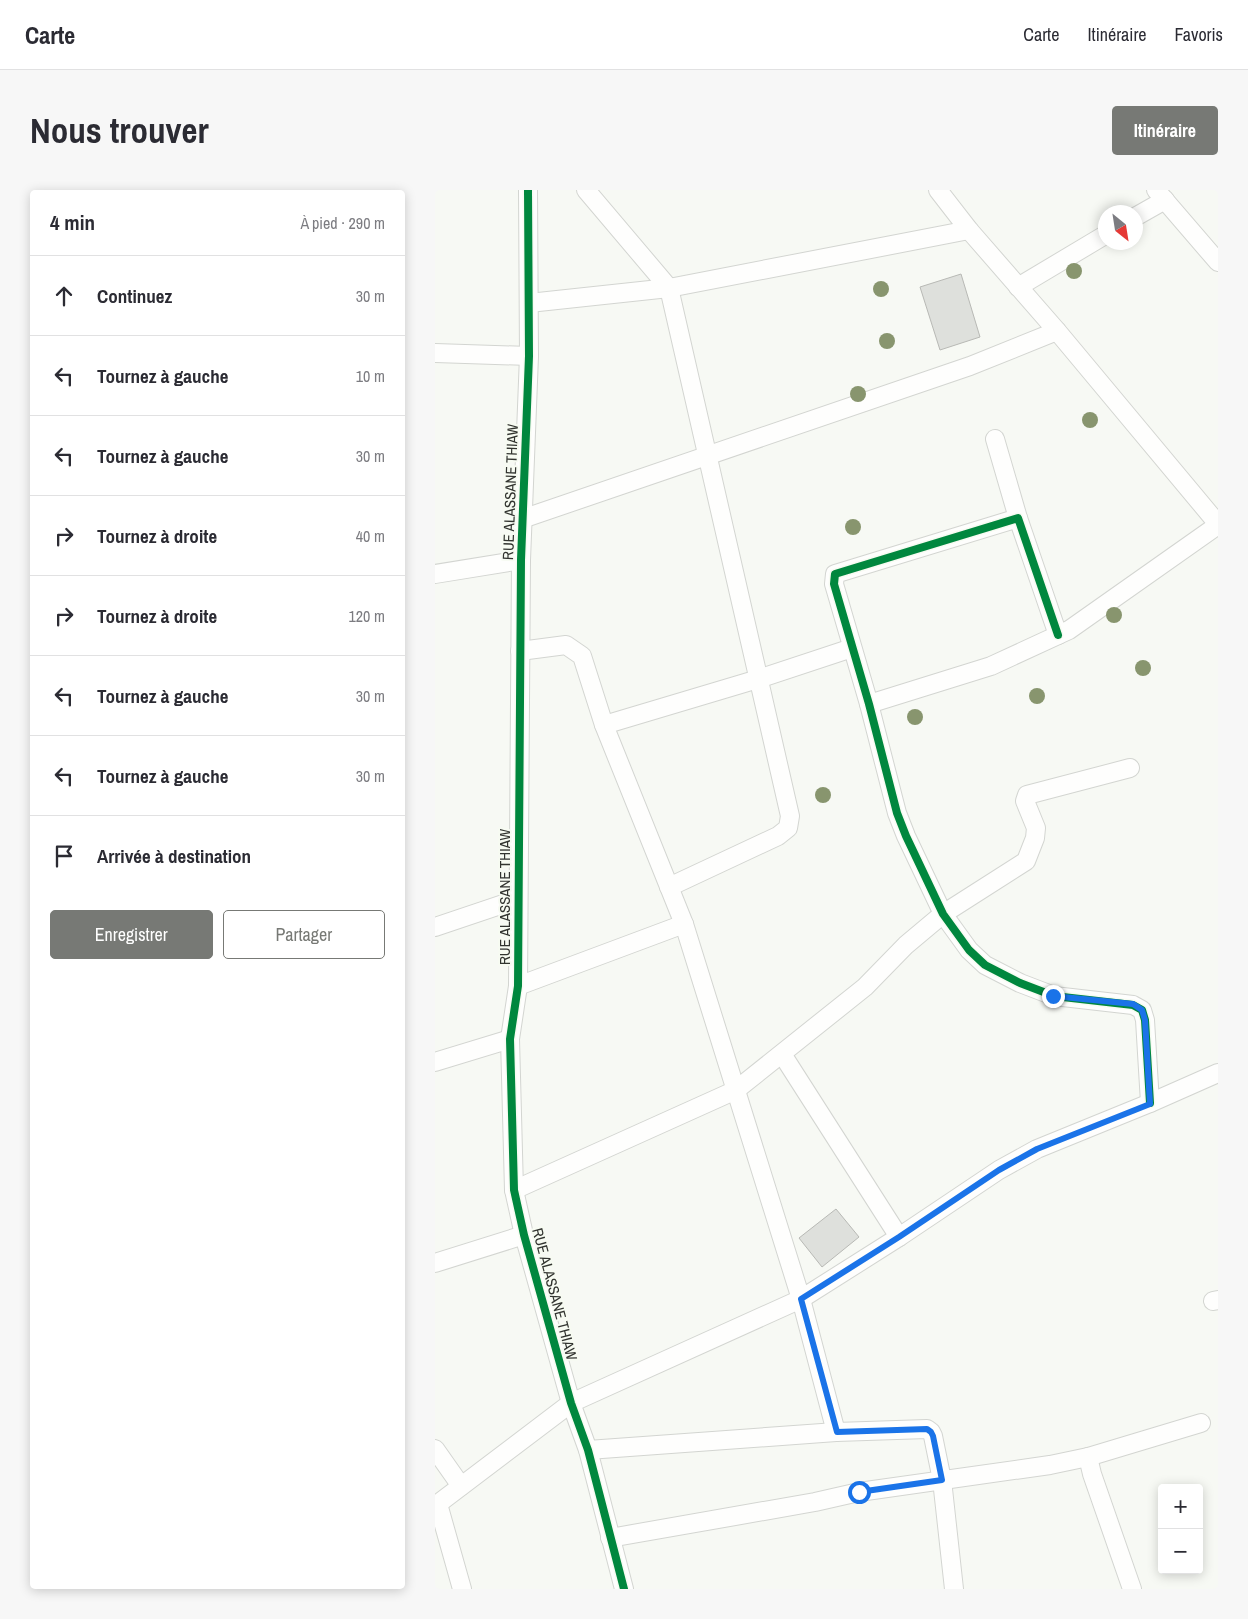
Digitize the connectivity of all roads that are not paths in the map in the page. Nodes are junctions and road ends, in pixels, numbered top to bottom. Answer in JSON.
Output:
{"nodes":[{"id":1,"x":528,"y":190,"type":"edge"},
{"id":2,"x":586,"y":190,"type":"edge"},
{"id":3,"x":938,"y":190,"type":"edge"},
{"id":4,"x":1160,"y":195,"type":"edge"},
{"id":5,"x":1143,"y":210,"type":"edge"},
{"id":6,"x":969,"y":230,"type":"junction"},
{"id":7,"x":1098,"y":239,"type":"edge"},
{"id":8,"x":1218,"y":262,"type":"edge"},
{"id":9,"x":1018,"y":287,"type":"junction"},
{"id":10,"x":669,"y":288,"type":"junction"},
{"id":11,"x":529,"y":304,"type":"junction"},
{"id":12,"x":1057,"y":331,"type":"junction"},
{"id":13,"x":435,"y":352,"type":"edge"},
{"id":14,"x":529,"y":356,"type":"junction"},
{"id":15,"x":995,"y":439,"type":"dead end"},
{"id":16,"x":707,"y":456,"type":"junction"},
{"id":17,"x":1018,"y":518,"type":"junction"},
{"id":18,"x":522,"y":519,"type":"junction"},
{"id":19,"x":1218,"y":525,"type":"edge"},
{"id":20,"x":521,"y":560,"type":"junction"},
{"id":21,"x":435,"y":574,"type":"edge"},
{"id":22,"x":1059,"y":635,"type":"junction"},
{"id":23,"x":851,"y":648,"type":"junction"},
{"id":24,"x":520,"y":651,"type":"junction"},
{"id":25,"x":757,"y":679,"type":"junction"},
{"id":26,"x":869,"y":704,"type":"junction"},
{"id":27,"x":604,"y":726,"type":"junction"},
{"id":28,"x":1130,"y":768,"type":"dead end"},
{"id":29,"x":669,"y":887,"type":"junction"},
{"id":30,"x":518,"y":899,"type":"junction"},
{"id":31,"x":943,"y":914,"type":"junction"},
{"id":32,"x":684,"y":924,"type":"junction"},
{"id":33,"x":435,"y":926,"type":"edge"},
{"id":34,"x":518,"y":986,"type":"junction"},
{"id":35,"x":510,"y":1039,"type":"junction"},
{"id":36,"x":781,"y":1054,"type":"junction"},
{"id":37,"x":435,"y":1062,"type":"edge"},
{"id":38,"x":1218,"y":1073,"type":"edge"},
{"id":39,"x":736,"y":1090,"type":"junction"},
{"id":40,"x":1150,"y":1104,"type":"junction"},
{"id":41,"x":514,"y":1190,"type":"junction"},
{"id":42,"x":524,"y":1235,"type":"junction"},
{"id":43,"x":899,"y":1237,"type":"junction"},
{"id":44,"x":435,"y":1263,"type":"edge"},
{"id":45,"x":801,"y":1299,"type":"junction"},
{"id":46,"x":571,"y":1403,"type":"junction"},
{"id":47,"x":1201,"y":1423,"type":"dead end"},
{"id":48,"x":837,"y":1432,"type":"junction"},
{"id":49,"x":435,"y":1449,"type":"edge"},
{"id":50,"x":588,"y":1450,"type":"junction"},
{"id":51,"x":1089,"y":1457,"type":"junction"},
{"id":52,"x":942,"y":1480,"type":"junction"},
{"id":53,"x":461,"y":1486,"type":"junction"},
{"id":54,"x":437,"y":1505,"type":"edge"},
{"id":55,"x":610,"y":1538,"type":"junction"},
{"id":56,"x":462,"y":1589,"type":"edge"},
{"id":57,"x":624,"y":1589,"type":"edge"},
{"id":58,"x":954,"y":1589,"type":"edge"},
{"id":59,"x":1131,"y":1589,"type":"edge"}],
"edges":[{"from":1,"to":11,"type":"street","name":"RUE ALASSANE THIAW"},
{"from":2,"to":10,"type":"street"},
{"from":3,"to":6,"type":"street"},
{"from":4,"to":5,"type":"street"},
{"from":4,"to":8,"type":"street"},
{"from":6,"to":9,"type":"street"},
{"from":6,"to":10,"type":"street"},
{"from":7,"to":9,"type":"street"},
{"from":9,"to":12,"type":"street"},
{"from":10,"to":11,"type":"street"},
{"from":10,"to":16,"type":"street"},
{"from":11,"to":14,"type":"street","name":"RUE ALASSANE THIAW"},
{"from":12,"to":16,"type":"street"},
{"from":12,"to":19,"type":"street"},
{"from":13,"to":14,"type":"street"},
{"from":14,"to":18,"type":"street","name":"RUE ALASSANE THIAW"},
{"from":15,"to":17,"type":"street"},
{"from":16,"to":18,"type":"street"},
{"from":16,"to":25,"type":"street"},
{"from":17,"to":22,"type":"street"},
{"from":17,"to":23,"type":"street"},
{"from":18,"to":20,"type":"street","name":"RUE ALASSANE THIAW"},
{"from":19,"to":22,"type":"street"},
{"from":20,"to":21,"type":"street"},
{"from":20,"to":24,"type":"street","name":"RUE ALASSANE THIAW"},
{"from":22,"to":26,"type":"street"},
{"from":23,"to":25,"type":"street"},
{"from":23,"to":26,"type":"street"},
{"from":24,"to":27,"type":"street"},
{"from":24,"to":30,"type":"street","name":"RUE ALASSANE THIAW"},
{"from":25,"to":27,"type":"street"},
{"from":25,"to":29,"type":"street"},
{"from":26,"to":31,"type":"street"},
{"from":27,"to":29,"type":"street"},
{"from":28,"to":31,"type":"street"},
{"from":29,"to":32,"type":"street"},
{"from":30,"to":33,"type":"street"},
{"from":30,"to":34,"type":"street","name":"RUE ALASSANE THIAW"},
{"from":31,"to":36,"type":"street"},
{"from":31,"to":40,"type":"street"},
{"from":32,"to":34,"type":"street"},
{"from":32,"to":39,"type":"street"},
{"from":34,"to":35,"type":"street","name":"RUE ALASSANE THIAW"},
{"from":35,"to":37,"type":"street"},
{"from":35,"to":41,"type":"street","name":"RUE ALASSANE THIAW"},
{"from":36,"to":39,"type":"street"},
{"from":36,"to":43,"type":"street"},
{"from":38,"to":40,"type":"street"},
{"from":39,"to":41,"type":"street"},
{"from":39,"to":45,"type":"street"},
{"from":40,"to":43,"type":"street"},
{"from":41,"to":42,"type":"street","name":"RUE ALASSANE THIAW"},
{"from":42,"to":44,"type":"street"},
{"from":42,"to":46,"type":"street","name":"RUE ALASSANE THIAW"},
{"from":43,"to":45,"type":"street"},
{"from":45,"to":46,"type":"street"},
{"from":45,"to":48,"type":"street"},
{"from":46,"to":50,"type":"street","name":"RUE ALASSANE THIAW"},
{"from":46,"to":53,"type":"street"},
{"from":47,"to":51,"type":"street"},
{"from":48,"to":50,"type":"street"},
{"from":48,"to":52,"type":"street"},
{"from":49,"to":53,"type":"street"},
{"from":50,"to":55,"type":"street","name":"RUE ALASSANE THIAW"},
{"from":51,"to":52,"type":"street"},
{"from":51,"to":59,"type":"street"},
{"from":52,"to":55,"type":"street"},
{"from":52,"to":58,"type":"street"},
{"from":53,"to":54,"type":"street"},
{"from":54,"to":56,"type":"street"},
{"from":55,"to":57,"type":"street","name":"RUE ALASSANE THIAW"}]}
